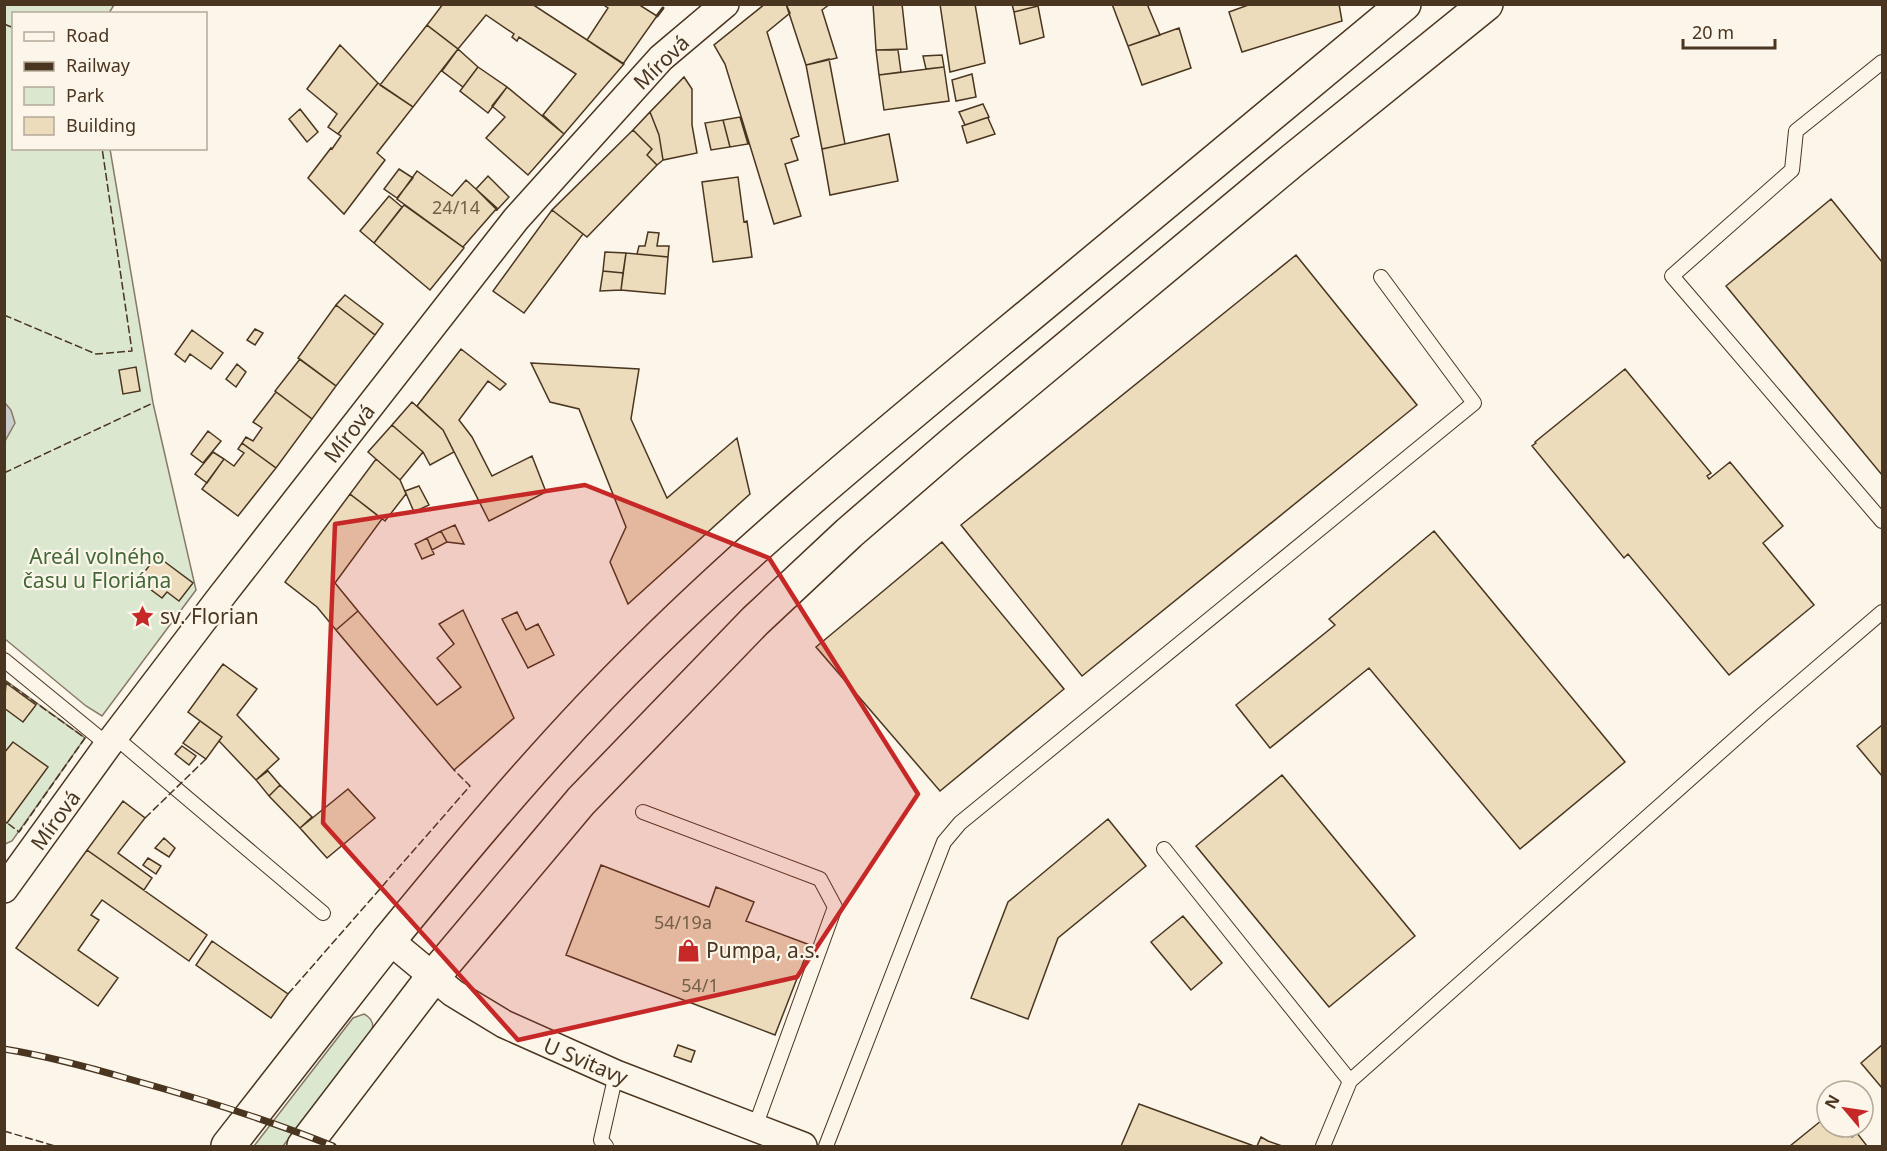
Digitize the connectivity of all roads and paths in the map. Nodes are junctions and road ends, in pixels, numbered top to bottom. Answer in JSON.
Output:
{"nodes":[{"id":1,"x":725,"y":4,"type":"edge"},
{"id":2,"x":1404,"y":4,"type":"edge"},
{"id":3,"x":1486,"y":4,"type":"edge"},
{"id":4,"x":1882,"y":62,"type":"edge"},
{"id":5,"x":1381,"y":277,"type":"dead end"},
{"id":6,"x":1882,"y":521,"type":"edge"},
{"id":7,"x":1882,"y":612,"type":"edge"},
{"id":8,"x":4,"y":660,"type":"edge"},
{"id":9,"x":111,"y":741,"type":"junction"},
{"id":10,"x":644,"y":812,"type":"dead end"},
{"id":11,"x":1164,"y":849,"type":"dead end"},
{"id":12,"x":6,"y":884,"type":"edge"},
{"id":13,"x":323,"y":913,"type":"dead end"},
{"id":14,"x":389,"y":940,"type":"junction"},
{"id":15,"x":433,"y":976,"type":"junction"},
{"id":16,"x":616,"y":1074,"type":"junction"},
{"id":17,"x":1350,"y":1081,"type":"junction"},
{"id":18,"x":755,"y":1127,"type":"junction"},
{"id":19,"x":228,"y":1146,"type":"edge"},
{"id":20,"x":304,"y":1146,"type":"edge"},
{"id":21,"x":606,"y":1146,"type":"edge"},
{"id":22,"x":803,"y":1146,"type":"edge"},
{"id":23,"x":826,"y":1146,"type":"edge"},
{"id":24,"x":1323,"y":1146,"type":"edge"}],
"edges":[{"from":1,"to":9,"type":"street","name":"Mírová"},
{"from":2,"to":14,"type":"main road"},
{"from":3,"to":15,"type":"main road"},
{"from":4,"to":6,"type":"lane"},
{"from":5,"to":23,"type":"lane"},
{"from":7,"to":17,"type":"lane"},
{"from":8,"to":9,"type":"lane"},
{"from":9,"to":12,"type":"street","name":"Mírová"},
{"from":9,"to":13,"type":"lane"},
{"from":10,"to":18,"type":"lane"},
{"from":11,"to":17,"type":"lane"},
{"from":14,"to":15,"type":"street","name":"U Svitavy"},
{"from":14,"to":19,"type":"main road"},
{"from":15,"to":16,"type":"street","name":"U Svitavy"},
{"from":15,"to":20,"type":"main road"},
{"from":16,"to":18,"type":"street","name":"U Svitavy"},
{"from":16,"to":21,"type":"lane"},
{"from":17,"to":24,"type":"lane"},
{"from":18,"to":22,"type":"street","name":"U Svitavy"}]}
